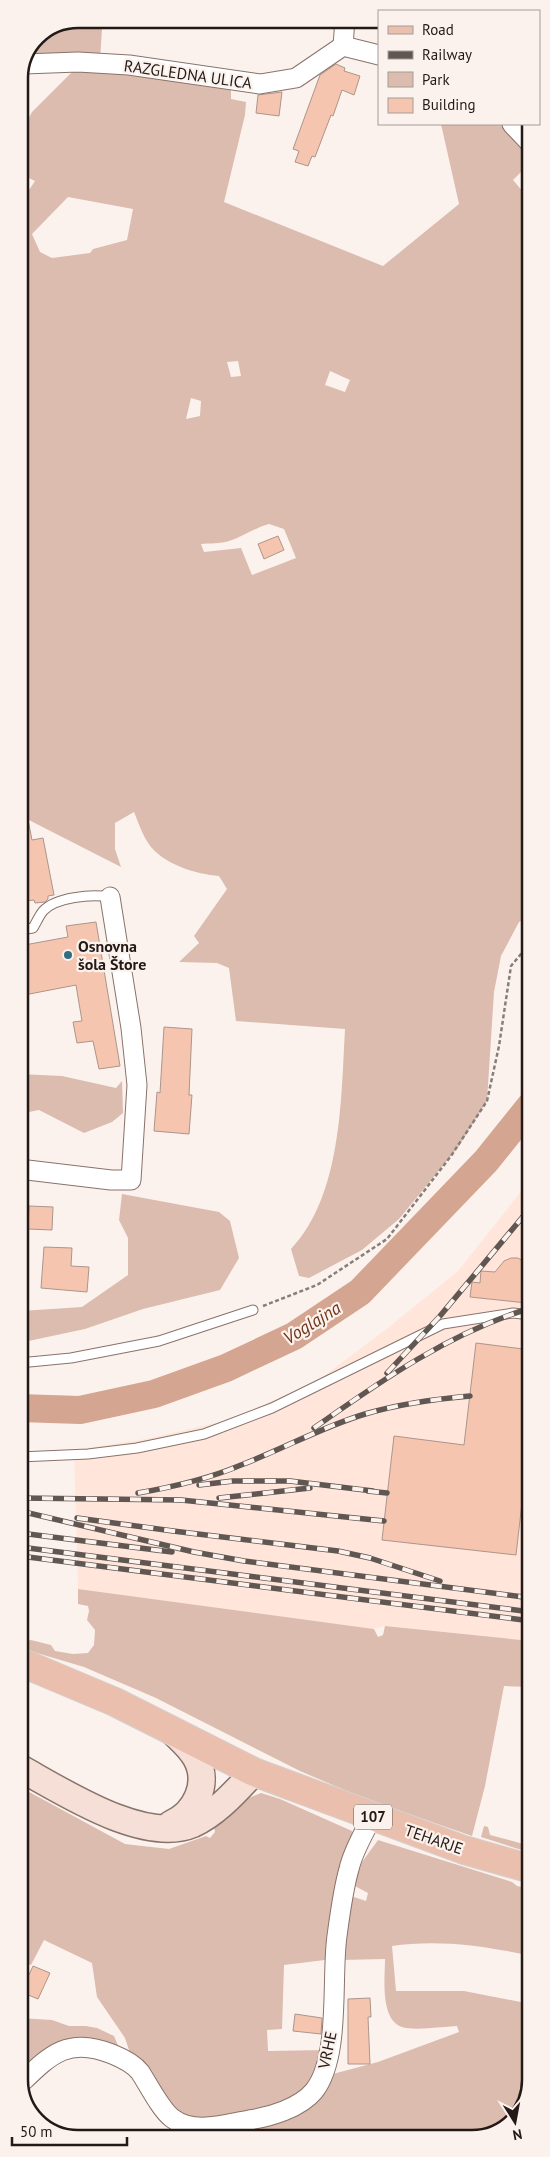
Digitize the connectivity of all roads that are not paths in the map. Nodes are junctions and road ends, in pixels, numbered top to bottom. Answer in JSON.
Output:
{"nodes":[{"id":1,"x":345,"y":28,"type":"edge"},
{"id":2,"x":343,"y":46,"type":"junction"},
{"id":3,"x":378,"y":55,"type":"edge"},
{"id":4,"x":29,"y":64,"type":"edge"},
{"id":5,"x":513,"y":125,"type":"edge"},
{"id":6,"x":522,"y":134,"type":"edge"},
{"id":7,"x":110,"y":897,"type":"joint"},
{"id":8,"x":28,"y":929,"type":"edge"},
{"id":9,"x":28,"y":1171,"type":"edge"},
{"id":10,"x":252,"y":1310,"type":"road end"},
{"id":11,"x":522,"y":1314,"type":"edge"},
{"id":12,"x":28,"y":1362,"type":"edge"},
{"id":13,"x":28,"y":1457,"type":"edge"},
{"id":14,"x":28,"y":1665,"type":"edge"},
{"id":15,"x":171,"y":1730,"type":"junction"},
{"id":16,"x":28,"y":1772,"type":"edge"},
{"id":17,"x":254,"y":1772,"type":"junction"},
{"id":18,"x":372,"y":1817,"type":"junction"},
{"id":19,"x":156,"y":1828,"type":"junction"},
{"id":20,"x":522,"y":1866,"type":"edge"},
{"id":21,"x":28,"y":2076,"type":"edge"}],
"edges":[{"from":1,"to":2,"type":"street"},
{"from":2,"to":3,"type":"street"},
{"from":2,"to":4,"type":"street","name":"RAZGLEDNA ULICA"},
{"from":5,"to":6,"type":"street"},
{"from":7,"to":8,"type":"lane"},
{"from":7,"to":9,"type":"street"},
{"from":10,"to":12,"type":"lane"},
{"from":11,"to":13,"type":"lane"},
{"from":14,"to":15,"type":"main road","number":"107"},
{"from":15,"to":17,"type":"main road","number":"107"},
{"from":15,"to":19,"type":"street"},
{"from":16,"to":19,"type":"street"},
{"from":17,"to":18,"type":"main road","name":"TEHARJE","number":"107"},
{"from":17,"to":19,"type":"street"},
{"from":18,"to":20,"type":"main road","name":"TEHARJE","number":"107"},
{"from":18,"to":21,"type":"street","name":"VRHE"}]}
